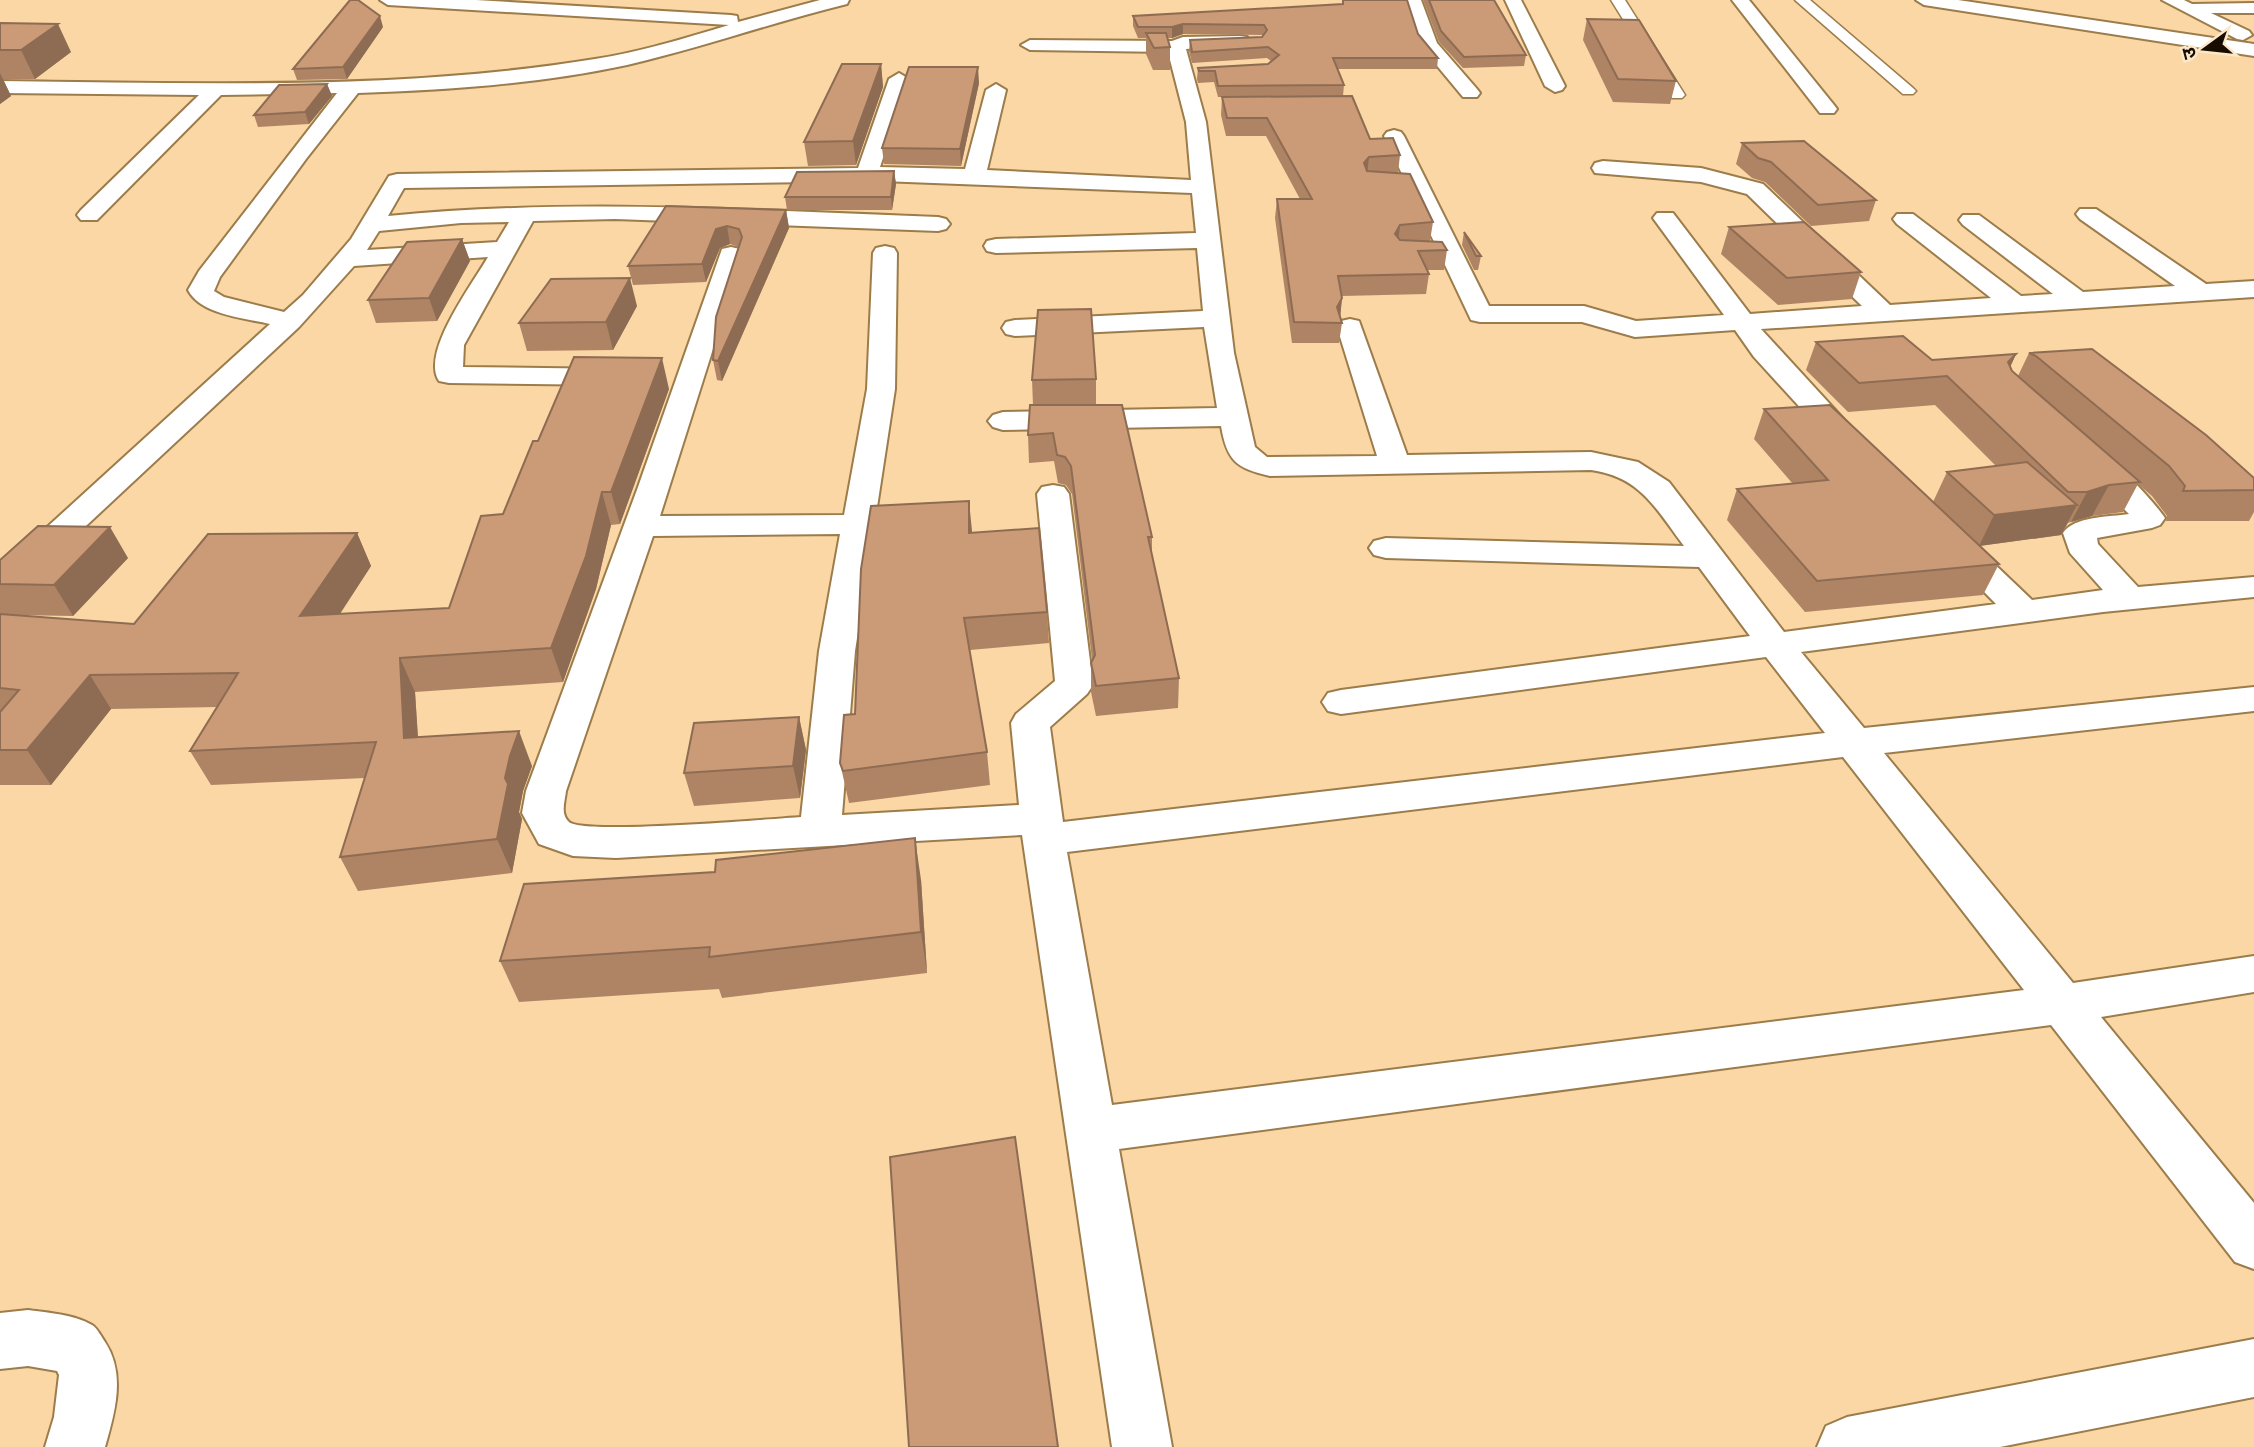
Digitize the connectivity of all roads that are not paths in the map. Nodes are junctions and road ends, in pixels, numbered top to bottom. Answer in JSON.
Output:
{"nodes":[{"id":1,"x":388,"y":0,"type":"edge"},
{"id":2,"x":841,"y":0,"type":"edge"},
{"id":3,"x":1413,"y":0,"type":"edge"},
{"id":4,"x":1513,"y":0,"type":"edge"},
{"id":5,"x":1618,"y":0,"type":"edge"},
{"id":6,"x":1741,"y":0,"type":"edge"},
{"id":7,"x":1801,"y":0,"type":"edge"},
{"id":8,"x":1924,"y":0,"type":"edge"},
{"id":9,"x":2170,"y":0,"type":"edge"},
{"id":10,"x":433,"y":1,"type":"edge"},
{"id":11,"x":2188,"y":8,"type":"junction"},
{"id":12,"x":2254,"y":8,"type":"edge"},
{"id":13,"x":761,"y":21,"type":"junction"},
{"id":14,"x":2250,"y":36,"type":"edge"},
{"id":15,"x":1255,"y":41,"type":"edge"},
{"id":16,"x":1030,"y":45,"type":"dead end"},
{"id":17,"x":2254,"y":50,"type":"edge"},
{"id":18,"x":1189,"y":64,"type":"junction"},
{"id":19,"x":899,"y":79,"type":"dead end"},
{"id":20,"x":1555,"y":86,"type":"dead end"},
{"id":21,"x":0,"y":87,"type":"edge"},
{"id":22,"x":352,"y":87,"type":"junction"},
{"id":23,"x":217,"y":88,"type":"junction"},
{"id":24,"x":996,"y":90,"type":"dead end"},
{"id":25,"x":1908,"y":91,"type":"dead end"},
{"id":26,"x":1470,"y":93,"type":"dead end"},
{"id":27,"x":1677,"y":95,"type":"edge"},
{"id":28,"x":1828,"y":110,"type":"dead end"},
{"id":29,"x":1394,"y":136,"type":"edge"},
{"id":30,"x":1603,"y":168,"type":"dead end"},
{"id":31,"x":867,"y":174,"type":"junction"},
{"id":32,"x":974,"y":176,"type":"junction"},
{"id":33,"x":1389,"y":183,"type":"edge"},
{"id":34,"x":1417,"y":183,"type":"junction"},
{"id":35,"x":1203,"y":187,"type":"junction"},
{"id":36,"x":525,"y":214,"type":"junction"},
{"id":37,"x":2088,"y":214,"type":"dead end"},
{"id":38,"x":89,"y":215,"type":"dead end"},
{"id":39,"x":1665,"y":218,"type":"dead end"},
{"id":40,"x":1905,"y":219,"type":"dead end"},
{"id":41,"x":1971,"y":220,"type":"dead end"},
{"id":42,"x":938,"y":224,"type":"dead end"},
{"id":43,"x":371,"y":225,"type":"junction"},
{"id":44,"x":1208,"y":240,"type":"junction"},
{"id":45,"x":996,"y":246,"type":"dead end"},
{"id":46,"x":504,"y":249,"type":"junction"},
{"id":47,"x":886,"y":253,"type":"dead end"},
{"id":48,"x":731,"y":254,"type":"dead end"},
{"id":49,"x":348,"y":259,"type":"junction"},
{"id":50,"x":2254,"y":289,"type":"edge"},
{"id":51,"x":2200,"y":292,"type":"junction"},
{"id":52,"x":2077,"y":300,"type":"junction"},
{"id":53,"x":2016,"y":304,"type":"junction"},
{"id":54,"x":1885,"y":314,"type":"junction"},
{"id":55,"x":1217,"y":318,"type":"junction"},
{"id":56,"x":290,"y":321,"type":"junction"},
{"id":57,"x":1744,"y":324,"type":"junction"},
{"id":58,"x":1350,"y":327,"type":"dead end"},
{"id":59,"x":1016,"y":328,"type":"dead end"},
{"id":60,"x":636,"y":377,"type":"edge"},
{"id":61,"x":1233,"y":417,"type":"junction"},
{"id":62,"x":1003,"y":421,"type":"dead end"},
{"id":63,"x":2070,"y":444,"type":"edge"},
{"id":64,"x":1395,"y":464,"type":"junction"},
{"id":65,"x":1873,"y":466,"type":"edge"},
{"id":66,"x":1053,"y":494,"type":"dead end"},
{"id":67,"x":912,"y":522,"type":"edge"},
{"id":68,"x":1933,"y":524,"type":"edge"},
{"id":69,"x":857,"y":525,"type":"junction"},
{"id":70,"x":641,"y":526,"type":"junction"},
{"id":71,"x":1386,"y":548,"type":"dead end"},
{"id":72,"x":1709,"y":557,"type":"junction"},
{"id":73,"x":2254,"y":587,"type":"edge"},
{"id":74,"x":0,"y":588,"type":"edge"},
{"id":75,"x":2129,"y":598,"type":"junction"},
{"id":76,"x":2023,"y":611,"type":"junction"},
{"id":77,"x":1773,"y":642,"type":"junction"},
{"id":78,"x":2254,"y":699,"type":"edge"},
{"id":79,"x":1341,"y":702,"type":"dead end"},
{"id":80,"x":1852,"y":743,"type":"junction"},
{"id":81,"x":1043,"y":830,"type":"junction"},
{"id":82,"x":820,"y":832,"type":"junction"},
{"id":83,"x":2254,"y":974,"type":"edge"},
{"id":84,"x":2064,"y":1004,"type":"junction"},
{"id":85,"x":1091,"y":1130,"type":"junction"},
{"id":86,"x":2254,"y":1244,"type":"edge"},
{"id":87,"x":0,"y":1341,"type":"edge"},
{"id":88,"x":2254,"y":1368,"type":"edge"},
{"id":89,"x":75,"y":1447,"type":"edge"},
{"id":90,"x":1142,"y":1447,"type":"edge"},
{"id":91,"x":1847,"y":1447,"type":"edge"}],
"edges":[{"from":1,"to":10,"type":"street"},
{"from":2,"to":13,"type":"street"},
{"from":3,"to":26,"type":"street"},
{"from":4,"to":20,"type":"street"},
{"from":5,"to":27,"type":"lane"},
{"from":6,"to":28,"type":"street"},
{"from":7,"to":25,"type":"lane"},
{"from":8,"to":17,"type":"street"},
{"from":9,"to":11,"type":"street"},
{"from":10,"to":13,"type":"street"},
{"from":11,"to":12,"type":"street"},
{"from":11,"to":14,"type":"street"},
{"from":13,"to":22,"type":"street"},
{"from":15,"to":18,"type":"street"},
{"from":16,"to":18,"type":"street"},
{"from":18,"to":35,"type":"street"},
{"from":19,"to":31,"type":"street"},
{"from":21,"to":23,"type":"street"},
{"from":22,"to":23,"type":"street"},
{"from":22,"to":56,"type":"street"},
{"from":23,"to":38,"type":"street"},
{"from":24,"to":32,"type":"street"},
{"from":29,"to":34,"type":"street"},
{"from":30,"to":54,"type":"street"},
{"from":31,"to":32,"type":"street"},
{"from":31,"to":43,"type":"street"},
{"from":32,"to":35,"type":"street"},
{"from":33,"to":34,"type":"street"},
{"from":34,"to":57,"type":"street"},
{"from":35,"to":44,"type":"street"},
{"from":36,"to":42,"type":"street"},
{"from":36,"to":43,"type":"street"},
{"from":36,"to":46,"type":"street"},
{"from":37,"to":51,"type":"street"},
{"from":39,"to":57,"type":"street"},
{"from":40,"to":53,"type":"street"},
{"from":41,"to":52,"type":"street"},
{"from":43,"to":49,"type":"street"},
{"from":44,"to":45,"type":"street"},
{"from":44,"to":55,"type":"street"},
{"from":46,"to":49,"type":"street"},
{"from":46,"to":60,"type":"street"},
{"from":47,"to":69,"type":"street"},
{"from":48,"to":70,"type":"street"},
{"from":49,"to":56,"type":"street"},
{"from":50,"to":51,"type":"street"},
{"from":51,"to":52,"type":"street"},
{"from":52,"to":53,"type":"street"},
{"from":53,"to":54,"type":"street"},
{"from":54,"to":57,"type":"street"},
{"from":55,"to":59,"type":"street"},
{"from":55,"to":61,"type":"street"},
{"from":56,"to":74,"type":"street"},
{"from":57,"to":65,"type":"street"},
{"from":58,"to":64,"type":"street"},
{"from":61,"to":62,"type":"street"},
{"from":61,"to":64,"type":"street"},
{"from":63,"to":75,"type":"street"},
{"from":64,"to":72,"type":"street"},
{"from":66,"to":81,"type":"street"},
{"from":67,"to":69,"type":"street"},
{"from":68,"to":76,"type":"street"},
{"from":69,"to":70,"type":"street"},
{"from":69,"to":82,"type":"street"},
{"from":70,"to":82,"type":"street"},
{"from":71,"to":72,"type":"street"},
{"from":72,"to":77,"type":"street"},
{"from":73,"to":75,"type":"street"},
{"from":75,"to":76,"type":"street"},
{"from":76,"to":77,"type":"street"},
{"from":77,"to":79,"type":"street"},
{"from":77,"to":80,"type":"street"},
{"from":78,"to":80,"type":"street"},
{"from":80,"to":81,"type":"street"},
{"from":80,"to":84,"type":"street"},
{"from":81,"to":82,"type":"street"},
{"from":81,"to":85,"type":"street"},
{"from":83,"to":84,"type":"street"},
{"from":84,"to":85,"type":"street"},
{"from":84,"to":86,"type":"street"},
{"from":85,"to":90,"type":"street"},
{"from":87,"to":89,"type":"street"},
{"from":88,"to":91,"type":"street"}]}
